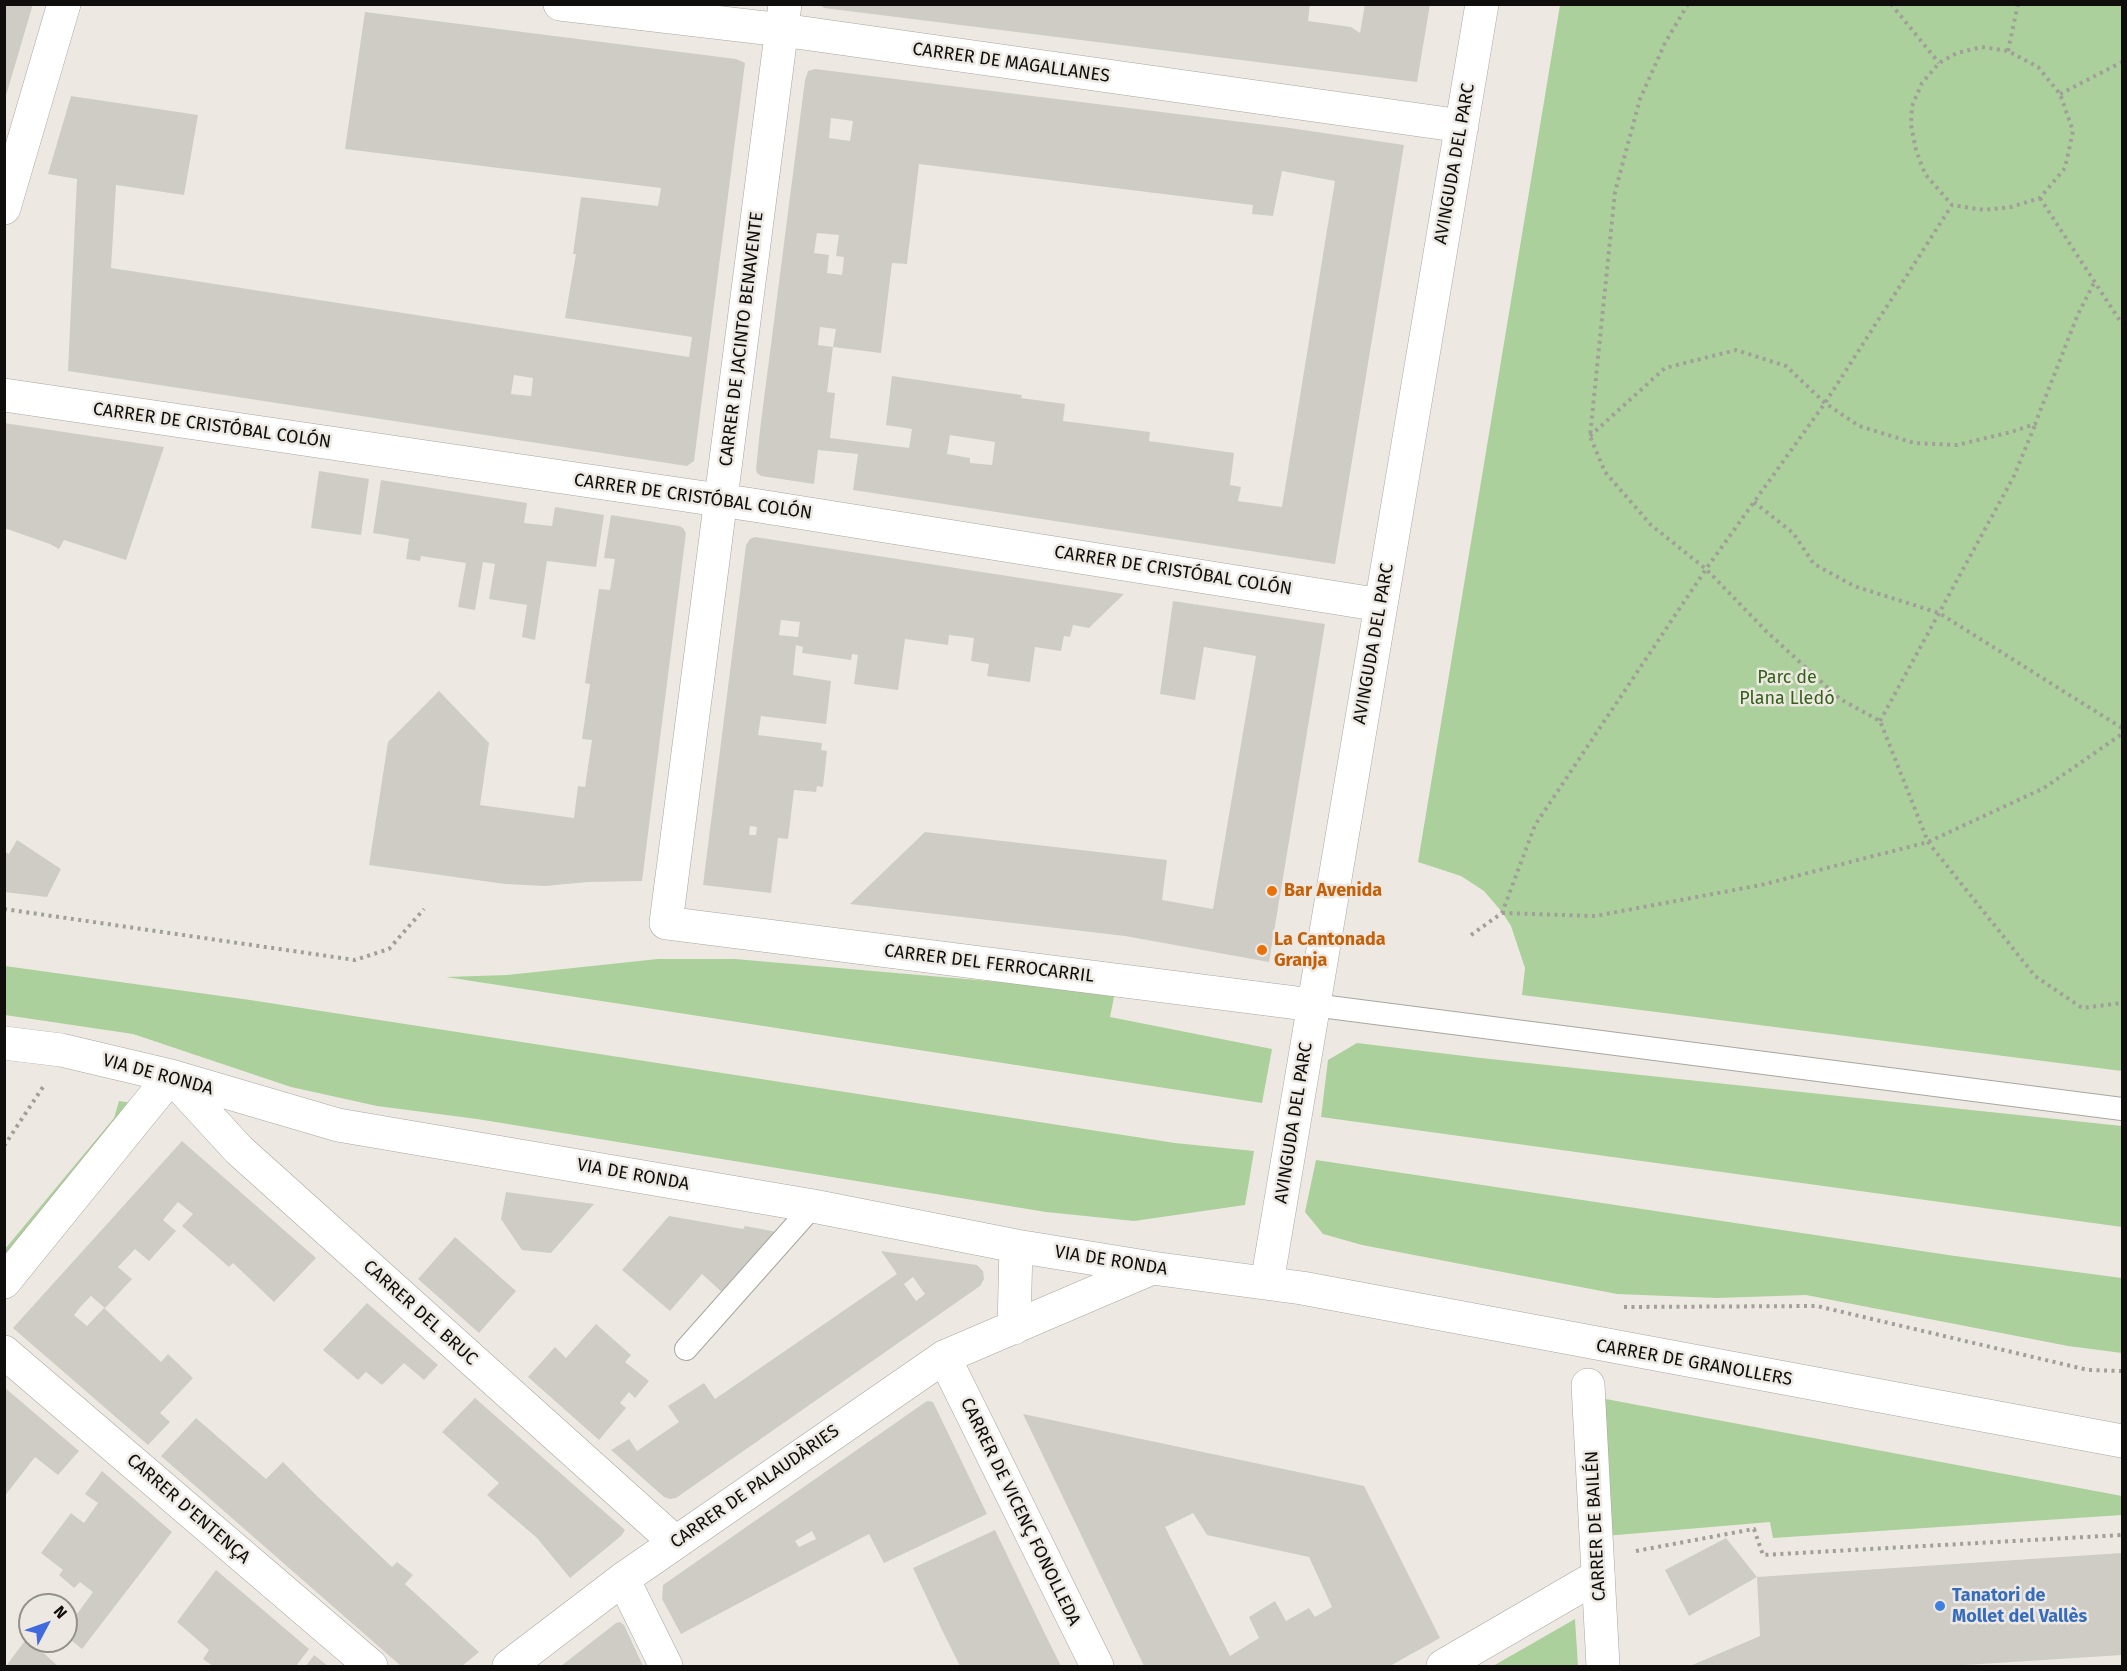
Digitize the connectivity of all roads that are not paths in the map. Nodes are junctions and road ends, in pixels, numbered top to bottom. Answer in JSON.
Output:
{"nodes":[{"id":1,"x":64,"y":4,"type":"edge"},
{"id":2,"x":560,"y":4,"type":"edge"},
{"id":3,"x":1482,"y":4,"type":"edge"},
{"id":4,"x":783,"y":17,"type":"edge"},
{"id":5,"x":1462,"y":126,"type":"junction"},
{"id":6,"x":4,"y":208,"type":"edge"},
{"id":7,"x":4,"y":395,"type":"edge"},
{"id":8,"x":721,"y":501,"type":"junction"},
{"id":9,"x":1381,"y":604,"type":"junction"},
{"id":10,"x":666,"y":923,"type":"joint"},
{"id":11,"x":1313,"y":1005,"type":"junction"},
{"id":12,"x":4,"y":1043,"type":"edge"},
{"id":13,"x":171,"y":1076,"type":"junction"},
{"id":14,"x":2122,"y":1109,"type":"edge"},
{"id":15,"x":813,"y":1206,"type":"junction"},
{"id":16,"x":1016,"y":1246,"type":"junction"},
{"id":17,"x":1152,"y":1268,"type":"junction"},
{"id":18,"x":4,"y":1282,"type":"edge"},
{"id":19,"x":1267,"y":1283,"type":"junction"},
{"id":20,"x":1014,"y":1328,"type":"junction"},
{"id":21,"x":686,"y":1349,"type":"dead end"},
{"id":22,"x":4,"y":1352,"type":"edge"},
{"id":23,"x":944,"y":1358,"type":"junction"},
{"id":24,"x":1588,"y":1385,"type":"dead end"},
{"id":25,"x":2122,"y":1441,"type":"edge"},
{"id":26,"x":675,"y":1542,"type":"junction"},
{"id":27,"x":1598,"y":1567,"type":"junction"},
{"id":28,"x":622,"y":1579,"type":"junction"},
{"id":29,"x":371,"y":1666,"type":"edge"},
{"id":30,"x":508,"y":1666,"type":"edge"},
{"id":31,"x":666,"y":1666,"type":"edge"},
{"id":32,"x":1096,"y":1666,"type":"edge"},
{"id":33,"x":1443,"y":1666,"type":"edge"},
{"id":34,"x":1603,"y":1666,"type":"edge"}],
"edges":[{"from":1,"to":6,"type":"street"},
{"from":2,"to":4,"type":"street","name":"CARRER DE MAGALLANES"},
{"from":3,"to":5,"type":"street","name":"AVINGUDA DEL PARC"},
{"from":4,"to":5,"type":"street","name":"CARRER DE MAGALLANES"},
{"from":4,"to":8,"type":"street","name":"CARRER DE JACINTO BENAVENTE"},
{"from":5,"to":9,"type":"street","name":"AVINGUDA DEL PARC"},
{"from":7,"to":8,"type":"street","name":"CARRER DE CRISTÓBAL COLÓN"},
{"from":8,"to":9,"type":"street","name":"CARRER DE CRISTÓBAL COLÓN"},
{"from":8,"to":10,"type":"street","name":"CARRER DE JACINTO BENAVENTE"},
{"from":9,"to":11,"type":"street","name":"AVINGUDA DEL PARC"},
{"from":10,"to":11,"type":"street","name":"CARRER DEL FERROCARRIL"},
{"from":11,"to":14,"type":"lane"},
{"from":11,"to":19,"type":"street","name":"AVINGUDA DEL PARC"},
{"from":12,"to":13,"type":"street","name":"VIA DE RONDA"},
{"from":13,"to":15,"type":"street","name":"VIA DE RONDA"},
{"from":13,"to":18,"type":"street"},
{"from":13,"to":26,"type":"street","name":"CARRER DEL BRUC"},
{"from":15,"to":16,"type":"street","name":"VIA DE RONDA"},
{"from":15,"to":21,"type":"lane"},
{"from":16,"to":17,"type":"street","name":"VIA DE RONDA"},
{"from":16,"to":20,"type":"street"},
{"from":17,"to":19,"type":"street","name":"VIA DE RONDA"},
{"from":17,"to":20,"type":"street","name":"CARRER DE PALAUDÀRIES"},
{"from":19,"to":25,"type":"street","name":"CARRER DE GRANOLLERS"},
{"from":20,"to":23,"type":"street","name":"CARRER DE PALAUDÀRIES"},
{"from":22,"to":29,"type":"street","name":"CARRER D'ENTENÇA"},
{"from":23,"to":26,"type":"street","name":"CARRER DE PALAUDÀRIES"},
{"from":23,"to":32,"type":"street","name":"CARRER DE VICENÇ FONOLLEDA"},
{"from":24,"to":27,"type":"street","name":"CARRER DE BAILÉN"},
{"from":26,"to":28,"type":"street","name":"CARRER DE PALAUDÀRIES"},
{"from":27,"to":33,"type":"street"},
{"from":27,"to":34,"type":"street","name":"CARRER DE BAILÉN"},
{"from":28,"to":30,"type":"street","name":"CARRER DE PALAUDÀRIES"},
{"from":28,"to":31,"type":"street"}]}
